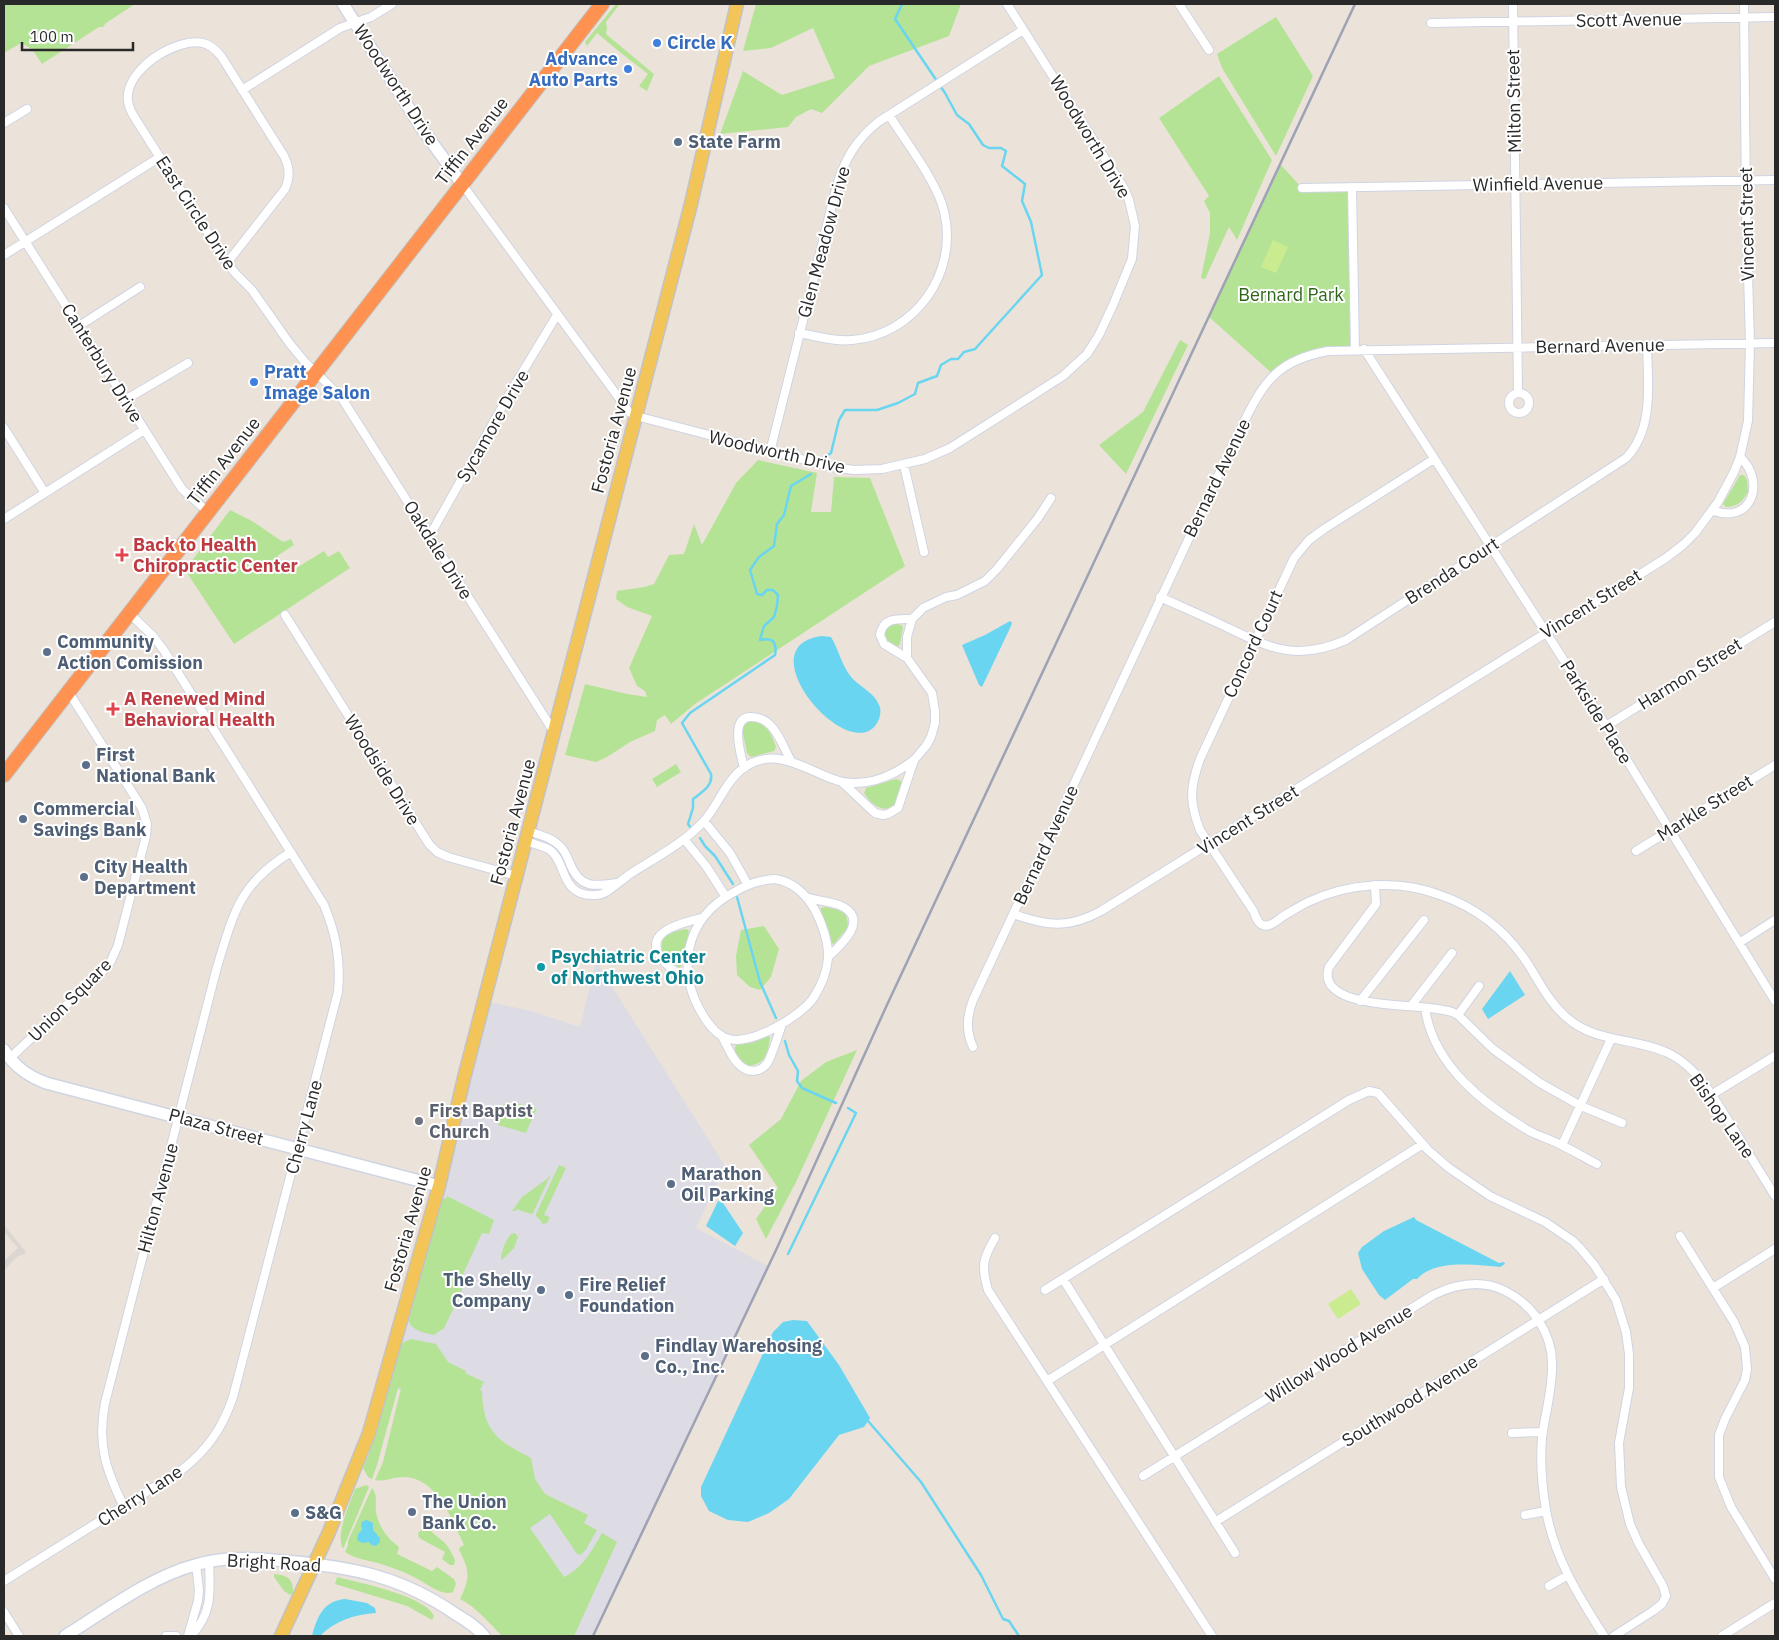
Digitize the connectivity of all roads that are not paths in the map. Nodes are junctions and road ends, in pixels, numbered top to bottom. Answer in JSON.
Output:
{"nodes":[{"id":1,"x":343,"y":4,"type":"edge"},
{"id":2,"x":392,"y":4,"type":"edge"},
{"id":3,"x":602,"y":4,"type":"edge"},
{"id":4,"x":737,"y":4,"type":"edge"},
{"id":5,"x":1007,"y":4,"type":"edge"},
{"id":6,"x":1179,"y":4,"type":"edge"},
{"id":7,"x":1513,"y":4,"type":"edge"},
{"id":8,"x":1744,"y":4,"type":"edge"},
{"id":9,"x":1775,"y":17,"type":"edge"},
{"id":10,"x":1743,"y":18,"type":"junction"},
{"id":11,"x":355,"y":23,"type":"junction"},
{"id":12,"x":1431,"y":23,"type":"dead end"},
{"id":13,"x":1513,"y":23,"type":"junction"},
{"id":14,"x":1023,"y":30,"type":"junction"},
{"id":15,"x":1209,"y":50,"type":"dead end"},
{"id":16,"x":242,"y":90,"type":"junction"},
{"id":17,"x":27,"y":109,"type":"dead end"},
{"id":18,"x":889,"y":115,"type":"junction"},
{"id":19,"x":4,"y":123,"type":"edge"},
{"id":20,"x":160,"y":157,"type":"junction"},
{"id":21,"x":1775,"y":180,"type":"edge"},
{"id":22,"x":1746,"y":181,"type":"junction"},
{"id":23,"x":462,"y":184,"type":"junction"},
{"id":24,"x":1516,"y":185,"type":"junction"},
{"id":25,"x":1352,"y":187,"type":"junction"},
{"id":26,"x":1302,"y":188,"type":"dead end"},
{"id":27,"x":4,"y":208,"type":"edge"},
{"id":28,"x":25,"y":242,"type":"junction"},
{"id":29,"x":4,"y":255,"type":"edge"},
{"id":30,"x":227,"y":263,"type":"junction"},
{"id":31,"x":140,"y":287,"type":"dead end"},
{"id":32,"x":558,"y":315,"type":"junction"},
{"id":33,"x":79,"y":326,"type":"junction"},
{"id":34,"x":799,"y":332,"type":"junction"},
{"id":35,"x":1775,"y":342,"type":"edge"},
{"id":36,"x":1750,"y":343,"type":"junction"},
{"id":37,"x":1647,"y":346,"type":"junction"},
{"id":38,"x":1518,"y":348,"type":"junction"},
{"id":39,"x":1360,"y":350,"type":"junction"},
{"id":40,"x":188,"y":363,"type":"dead end"},
{"id":41,"x":316,"y":373,"type":"junction"},
{"id":42,"x":1518,"y":392,"type":"dead end"},
{"id":43,"x":125,"y":400,"type":"junction"},
{"id":44,"x":636,"y":416,"type":"junction"},
{"id":45,"x":4,"y":428,"type":"edge"},
{"id":46,"x":144,"y":430,"type":"junction"},
{"id":47,"x":770,"y":452,"type":"junction"},
{"id":48,"x":1740,"y":457,"type":"junction"},
{"id":49,"x":1434,"y":458,"type":"junction"},
{"id":50,"x":904,"y":465,"type":"junction"},
{"id":51,"x":44,"y":493,"type":"junction"},
{"id":52,"x":1051,"y":498,"type":"dead end"},
{"id":53,"x":1712,"y":510,"type":"junction"},
{"id":54,"x":208,"y":512,"type":"junction"},
{"id":55,"x":4,"y":519,"type":"edge"},
{"id":56,"x":429,"y":537,"type":"junction"},
{"id":57,"x":1491,"y":546,"type":"junction"},
{"id":58,"x":924,"y":552,"type":"dead end"},
{"id":59,"x":1160,"y":597,"type":"junction"},
{"id":60,"x":129,"y":613,"type":"junction"},
{"id":61,"x":285,"y":615,"type":"dead end"},
{"id":62,"x":912,"y":619,"type":"junction"},
{"id":63,"x":1775,"y":622,"type":"edge"},
{"id":64,"x":1545,"y":632,"type":"junction"},
{"id":65,"x":1255,"y":640,"type":"junction"},
{"id":66,"x":907,"y":658,"type":"junction"},
{"id":67,"x":68,"y":691,"type":"junction"},
{"id":68,"x":1606,"y":726,"type":"junction"},
{"id":69,"x":554,"y":732,"type":"junction"},
{"id":70,"x":914,"y":760,"type":"junction"},
{"id":71,"x":791,"y":761,"type":"junction"},
{"id":72,"x":1775,"y":765,"type":"edge"},
{"id":73,"x":744,"y":768,"type":"junction"},
{"id":74,"x":4,"y":774,"type":"edge"},
{"id":75,"x":842,"y":782,"type":"junction"},
{"id":76,"x":704,"y":821,"type":"junction"},
{"id":77,"x":1669,"y":830,"type":"junction"},
{"id":78,"x":527,"y":836,"type":"junction"},
{"id":79,"x":684,"y":839,"type":"junction"},
{"id":80,"x":1208,"y":844,"type":"junction"},
{"id":81,"x":1636,"y":850,"type":"dead end"},
{"id":82,"x":291,"y":852,"type":"junction"},
{"id":83,"x":517,"y":876,"type":"junction"},
{"id":84,"x":748,"y":885,"type":"junction"},
{"id":85,"x":1374,"y":885,"type":"junction"},
{"id":86,"x":726,"y":896,"type":"junction"},
{"id":87,"x":808,"y":898,"type":"junction"},
{"id":88,"x":1013,"y":914,"type":"junction"},
{"id":89,"x":701,"y":918,"type":"junction"},
{"id":90,"x":1424,"y":920,"type":"dead end"},
{"id":91,"x":1775,"y":920,"type":"edge"},
{"id":92,"x":1739,"y":943,"type":"junction"},
{"id":93,"x":1452,"y":953,"type":"dead end"},
{"id":94,"x":828,"y":956,"type":"junction"},
{"id":95,"x":690,"y":983,"type":"junction"},
{"id":96,"x":1480,"y":986,"type":"dead end"},
{"id":97,"x":1360,"y":1001,"type":"junction"},
{"id":98,"x":1775,"y":1001,"type":"edge"},
{"id":99,"x":1411,"y":1006,"type":"junction"},
{"id":100,"x":1425,"y":1008,"type":"junction"},
{"id":101,"x":1458,"y":1015,"type":"junction"},
{"id":102,"x":782,"y":1024,"type":"junction"},
{"id":103,"x":722,"y":1036,"type":"junction"},
{"id":104,"x":1611,"y":1039,"type":"junction"},
{"id":105,"x":973,"y":1047,"type":"dead end"},
{"id":106,"x":7,"y":1054,"type":"edge"},
{"id":107,"x":1775,"y":1056,"type":"edge"},
{"id":108,"x":1711,"y":1095,"type":"junction"},
{"id":109,"x":1581,"y":1106,"type":"junction"},
{"id":110,"x":179,"y":1118,"type":"junction"},
{"id":111,"x":1622,"y":1123,"type":"dead end"},
{"id":112,"x":1423,"y":1144,"type":"junction"},
{"id":113,"x":1562,"y":1145,"type":"junction"},
{"id":114,"x":298,"y":1149,"type":"junction"},
{"id":115,"x":1597,"y":1164,"type":"dead end"},
{"id":116,"x":439,"y":1186,"type":"junction"},
{"id":117,"x":1775,"y":1196,"type":"edge"},
{"id":118,"x":1680,"y":1236,"type":"dead end"},
{"id":119,"x":994,"y":1238,"type":"dead end"},
{"id":120,"x":1775,"y":1248,"type":"edge"},
{"id":121,"x":1062,"y":1279,"type":"junction"},
{"id":122,"x":1604,"y":1279,"type":"junction"},
{"id":123,"x":1713,"y":1288,"type":"junction"},
{"id":124,"x":1045,"y":1290,"type":"dead end"},
{"id":125,"x":1539,"y":1320,"type":"junction"},
{"id":126,"x":1104,"y":1344,"type":"junction"},
{"id":127,"x":1047,"y":1381,"type":"junction"},
{"id":128,"x":1543,"y":1432,"type":"junction"},
{"id":129,"x":1512,"y":1434,"type":"dead end"},
{"id":130,"x":1174,"y":1457,"type":"junction"},
{"id":131,"x":1143,"y":1476,"type":"dead end"},
{"id":132,"x":124,"y":1507,"type":"junction"},
{"id":133,"x":1546,"y":1511,"type":"junction"},
{"id":134,"x":1525,"y":1516,"type":"dead end"},
{"id":135,"x":1215,"y":1522,"type":"junction"},
{"id":136,"x":1235,"y":1553,"type":"dead end"},
{"id":137,"x":209,"y":1561,"type":"junction"},
{"id":138,"x":196,"y":1564,"type":"junction"},
{"id":139,"x":315,"y":1564,"type":"junction"},
{"id":140,"x":1568,"y":1576,"type":"junction"},
{"id":141,"x":1775,"y":1579,"type":"edge"},
{"id":142,"x":4,"y":1581,"type":"edge"},
{"id":143,"x":1548,"y":1586,"type":"dead end"},
{"id":144,"x":1775,"y":1603,"type":"edge"},
{"id":145,"x":4,"y":1612,"type":"edge"},
{"id":146,"x":19,"y":1636,"type":"edge"},
{"id":147,"x":65,"y":1636,"type":"edge"},
{"id":148,"x":166,"y":1636,"type":"edge"},
{"id":149,"x":176,"y":1636,"type":"edge"},
{"id":150,"x":190,"y":1636,"type":"edge"},
{"id":151,"x":281,"y":1636,"type":"edge"},
{"id":152,"x":484,"y":1636,"type":"edge"},
{"id":153,"x":1212,"y":1636,"type":"edge"},
{"id":154,"x":1604,"y":1636,"type":"edge"},
{"id":155,"x":1614,"y":1636,"type":"edge"},
{"id":156,"x":1722,"y":1636,"type":"edge"}],
"edges":[{"from":1,"to":11,"type":"street","name":"Woodworth Drive"},
{"from":2,"to":11,"type":"street"},
{"from":3,"to":23,"type":"highway","name":"Tiffin Avenue"},
{"from":4,"to":44,"type":"main road","name":"Fostoria Avenue"},
{"from":5,"to":14,"type":"street","name":"Woodworth Drive"},
{"from":6,"to":15,"type":"street"},
{"from":7,"to":13,"type":"street","name":"Milton Street"},
{"from":8,"to":10,"type":"street","name":"Vincent Street"},
{"from":9,"to":10,"type":"street","name":"Scott Avenue"},
{"from":10,"to":13,"type":"street","name":"Scott Avenue"},
{"from":10,"to":22,"type":"street","name":"Vincent Street"},
{"from":11,"to":16,"type":"street"},
{"from":11,"to":23,"type":"street","name":"Woodworth Drive"},
{"from":12,"to":13,"type":"street","name":"Scott Avenue"},
{"from":13,"to":24,"type":"street","name":"Milton Street"},
{"from":14,"to":18,"type":"street","name":"Glen Meadow Drive"},
{"from":14,"to":50,"type":"street","name":"Woodworth Drive"},
{"from":16,"to":20,"type":"street","name":"East Circle Drive"},
{"from":16,"to":30,"type":"street","name":"East Circle Drive"},
{"from":17,"to":19,"type":"street"},
{"from":18,"to":34,"type":"street","name":"Glen Meadow Drive"},
{"from":18,"to":34,"type":"street"},
{"from":20,"to":28,"type":"street"},
{"from":20,"to":30,"type":"street","name":"East Circle Drive"},
{"from":21,"to":22,"type":"street","name":"Winfield Avenue"},
{"from":22,"to":24,"type":"street","name":"Winfield Avenue"},
{"from":22,"to":36,"type":"street","name":"Vincent Street"},
{"from":23,"to":32,"type":"street","name":"Woodworth Drive"},
{"from":23,"to":41,"type":"highway","name":"Tiffin Avenue"},
{"from":24,"to":25,"type":"street","name":"Winfield Avenue"},
{"from":24,"to":38,"type":"street","name":"Milton Street"},
{"from":25,"to":26,"type":"street","name":"Winfield Avenue"},
{"from":25,"to":39,"type":"street"},
{"from":27,"to":28,"type":"street","name":"Canterbury Drive"},
{"from":28,"to":29,"type":"street"},
{"from":28,"to":33,"type":"street","name":"Canterbury Drive"},
{"from":30,"to":41,"type":"street","name":"East Circle Drive"},
{"from":31,"to":33,"type":"street"},
{"from":32,"to":44,"type":"street","name":"Woodworth Drive"},
{"from":32,"to":56,"type":"street","name":"Sycamore Drive"},
{"from":33,"to":43,"type":"street","name":"Canterbury Drive"},
{"from":34,"to":47,"type":"street","name":"Glen Meadow Drive"},
{"from":35,"to":36,"type":"street","name":"Bernard Avenue"},
{"from":36,"to":37,"type":"street","name":"Bernard Avenue"},
{"from":36,"to":48,"type":"street","name":"Vincent Street"},
{"from":37,"to":38,"type":"street","name":"Bernard Avenue"},
{"from":37,"to":57,"type":"street","name":"Brenda Court"},
{"from":38,"to":39,"type":"street","name":"Bernard Avenue"},
{"from":38,"to":42,"type":"street","name":"Milton Street"},
{"from":39,"to":49,"type":"street","name":"Parkside Place"},
{"from":39,"to":59,"type":"street","name":"Bernard Avenue"},
{"from":40,"to":43,"type":"street"},
{"from":41,"to":54,"type":"highway","name":"Tiffin Avenue"},
{"from":41,"to":56,"type":"street","name":"Oakdale Drive"},
{"from":43,"to":46,"type":"street","name":"Canterbury Drive"},
{"from":44,"to":47,"type":"street","name":"Woodworth Drive"},
{"from":44,"to":69,"type":"main road","name":"Fostoria Avenue"},
{"from":45,"to":51,"type":"street"},
{"from":46,"to":51,"type":"street"},
{"from":46,"to":54,"type":"street","name":"Canterbury Drive"},
{"from":47,"to":50,"type":"street","name":"Woodworth Drive"},
{"from":48,"to":53,"type":"street","name":"Vincent Street"},
{"from":48,"to":53,"type":"street"},
{"from":49,"to":57,"type":"street","name":"Parkside Place"},
{"from":49,"to":65,"type":"street","name":"Concord Court"},
{"from":50,"to":58,"type":"street"},
{"from":51,"to":55,"type":"street"},
{"from":52,"to":62,"type":"street"},
{"from":53,"to":64,"type":"street","name":"Vincent Street"},
{"from":54,"to":60,"type":"highway","name":"Tiffin Avenue"},
{"from":56,"to":69,"type":"street","name":"Oakdale Drive"},
{"from":57,"to":64,"type":"street","name":"Parkside Place"},
{"from":57,"to":65,"type":"street","name":"Brenda Court"},
{"from":59,"to":65,"type":"street","name":"Brenda Court"},
{"from":59,"to":88,"type":"street","name":"Bernard Avenue"},
{"from":60,"to":67,"type":"highway","name":"Tiffin Avenue"},
{"from":60,"to":82,"type":"street","name":"Cherry Lane"},
{"from":61,"to":83,"type":"street","name":"Woodside Drive"},
{"from":62,"to":66,"type":"street"},
{"from":62,"to":66,"type":"street"},
{"from":63,"to":68,"type":"street","name":"Harmon Street"},
{"from":64,"to":68,"type":"street","name":"Parkside Place"},
{"from":64,"to":80,"type":"street","name":"Vincent Street"},
{"from":65,"to":80,"type":"street","name":"Concord Court"},
{"from":66,"to":70,"type":"street"},
{"from":67,"to":74,"type":"highway","name":"Tiffin Avenue"},
{"from":67,"to":106,"type":"street","name":"Union Square"},
{"from":68,"to":77,"type":"street","name":"Parkside Place"},
{"from":69,"to":78,"type":"main road","name":"Fostoria Avenue"},
{"from":70,"to":75,"type":"street"},
{"from":70,"to":75,"type":"street"},
{"from":71,"to":73,"type":"street"},
{"from":71,"to":73,"type":"street"},
{"from":71,"to":75,"type":"street"},
{"from":72,"to":77,"type":"street","name":"Markle Street"},
{"from":73,"to":76,"type":"street"},
{"from":76,"to":79,"type":"street"},
{"from":76,"to":84,"type":"street"},
{"from":77,"to":81,"type":"street","name":"Markle Street"},
{"from":77,"to":92,"type":"street","name":"Parkside Place"},
{"from":78,"to":79,"type":"street"},
{"from":78,"to":83,"type":"main road","name":"Fostoria Avenue"},
{"from":79,"to":86,"type":"street"},
{"from":80,"to":85,"type":"street","name":"Concord Court"},
{"from":80,"to":88,"type":"street","name":"Vincent Street"},
{"from":82,"to":110,"type":"street","name":"Hilton Avenue"},
{"from":82,"to":114,"type":"street","name":"Cherry Lane"},
{"from":83,"to":116,"type":"main road","name":"Fostoria Avenue"},
{"from":84,"to":86,"type":"street"},
{"from":84,"to":87,"type":"street"},
{"from":85,"to":97,"type":"street"},
{"from":85,"to":104,"type":"street","name":"Bishop Lane"},
{"from":86,"to":89,"type":"street"},
{"from":87,"to":94,"type":"street"},
{"from":87,"to":94,"type":"street"},
{"from":88,"to":105,"type":"street","name":"Bernard Avenue"},
{"from":89,"to":95,"type":"street"},
{"from":89,"to":95,"type":"street"},
{"from":90,"to":97,"type":"street"},
{"from":91,"to":92,"type":"street"},
{"from":92,"to":98,"type":"street","name":"Parkside Place"},
{"from":93,"to":99,"type":"street"},
{"from":94,"to":102,"type":"street"},
{"from":95,"to":103,"type":"street"},
{"from":96,"to":101,"type":"street"},
{"from":97,"to":99,"type":"street"},
{"from":99,"to":100,"type":"street"},
{"from":100,"to":101,"type":"street"},
{"from":100,"to":113,"type":"street"},
{"from":101,"to":109,"type":"street"},
{"from":102,"to":103,"type":"street"},
{"from":102,"to":103,"type":"street"},
{"from":104,"to":108,"type":"street","name":"Bishop Lane"},
{"from":104,"to":109,"type":"street"},
{"from":106,"to":110,"type":"street","name":"Plaza Street"},
{"from":107,"to":108,"type":"street"},
{"from":108,"to":117,"type":"street","name":"Bishop Lane"},
{"from":109,"to":111,"type":"street"},
{"from":109,"to":113,"type":"street"},
{"from":110,"to":114,"type":"street","name":"Plaza Street"},
{"from":110,"to":132,"type":"street","name":"Hilton Avenue"},
{"from":112,"to":121,"type":"street"},
{"from":112,"to":122,"type":"street"},
{"from":112,"to":126,"type":"street"},
{"from":113,"to":115,"type":"street"},
{"from":114,"to":116,"type":"street","name":"Plaza Street"},
{"from":114,"to":132,"type":"street","name":"Cherry Lane"},
{"from":116,"to":139,"type":"main road","name":"Fostoria Avenue"},
{"from":118,"to":123,"type":"street"},
{"from":119,"to":127,"type":"street"},
{"from":120,"to":123,"type":"street"},
{"from":121,"to":124,"type":"street"},
{"from":121,"to":126,"type":"street"},
{"from":122,"to":125,"type":"street","name":"Southwood Avenue"},
{"from":122,"to":155,"type":"street"},
{"from":123,"to":141,"type":"street"},
{"from":125,"to":128,"type":"street"},
{"from":125,"to":130,"type":"street","name":"Willow Wood Avenue"},
{"from":125,"to":135,"type":"street","name":"Southwood Avenue"},
{"from":126,"to":127,"type":"street"},
{"from":126,"to":130,"type":"street"},
{"from":127,"to":153,"type":"street"},
{"from":128,"to":129,"type":"street"},
{"from":128,"to":133,"type":"street"},
{"from":130,"to":131,"type":"street","name":"Willow Wood Avenue"},
{"from":130,"to":135,"type":"street"},
{"from":132,"to":142,"type":"street","name":"Cherry Lane"},
{"from":133,"to":134,"type":"street"},
{"from":133,"to":140,"type":"street"},
{"from":135,"to":136,"type":"street"},
{"from":137,"to":138,"type":"street","name":"Bright Road"},
{"from":137,"to":139,"type":"street","name":"Bright Road"},
{"from":137,"to":150,"type":"street"},
{"from":138,"to":147,"type":"street","name":"Bright Road"},
{"from":138,"to":150,"type":"street"},
{"from":139,"to":151,"type":"main road","name":"Fostoria Avenue"},
{"from":139,"to":152,"type":"street","name":"Bright Road"},
{"from":140,"to":143,"type":"street"},
{"from":140,"to":154,"type":"street"},
{"from":144,"to":156,"type":"street"},
{"from":145,"to":146,"type":"street"},
{"from":148,"to":149,"type":"street"}]}
